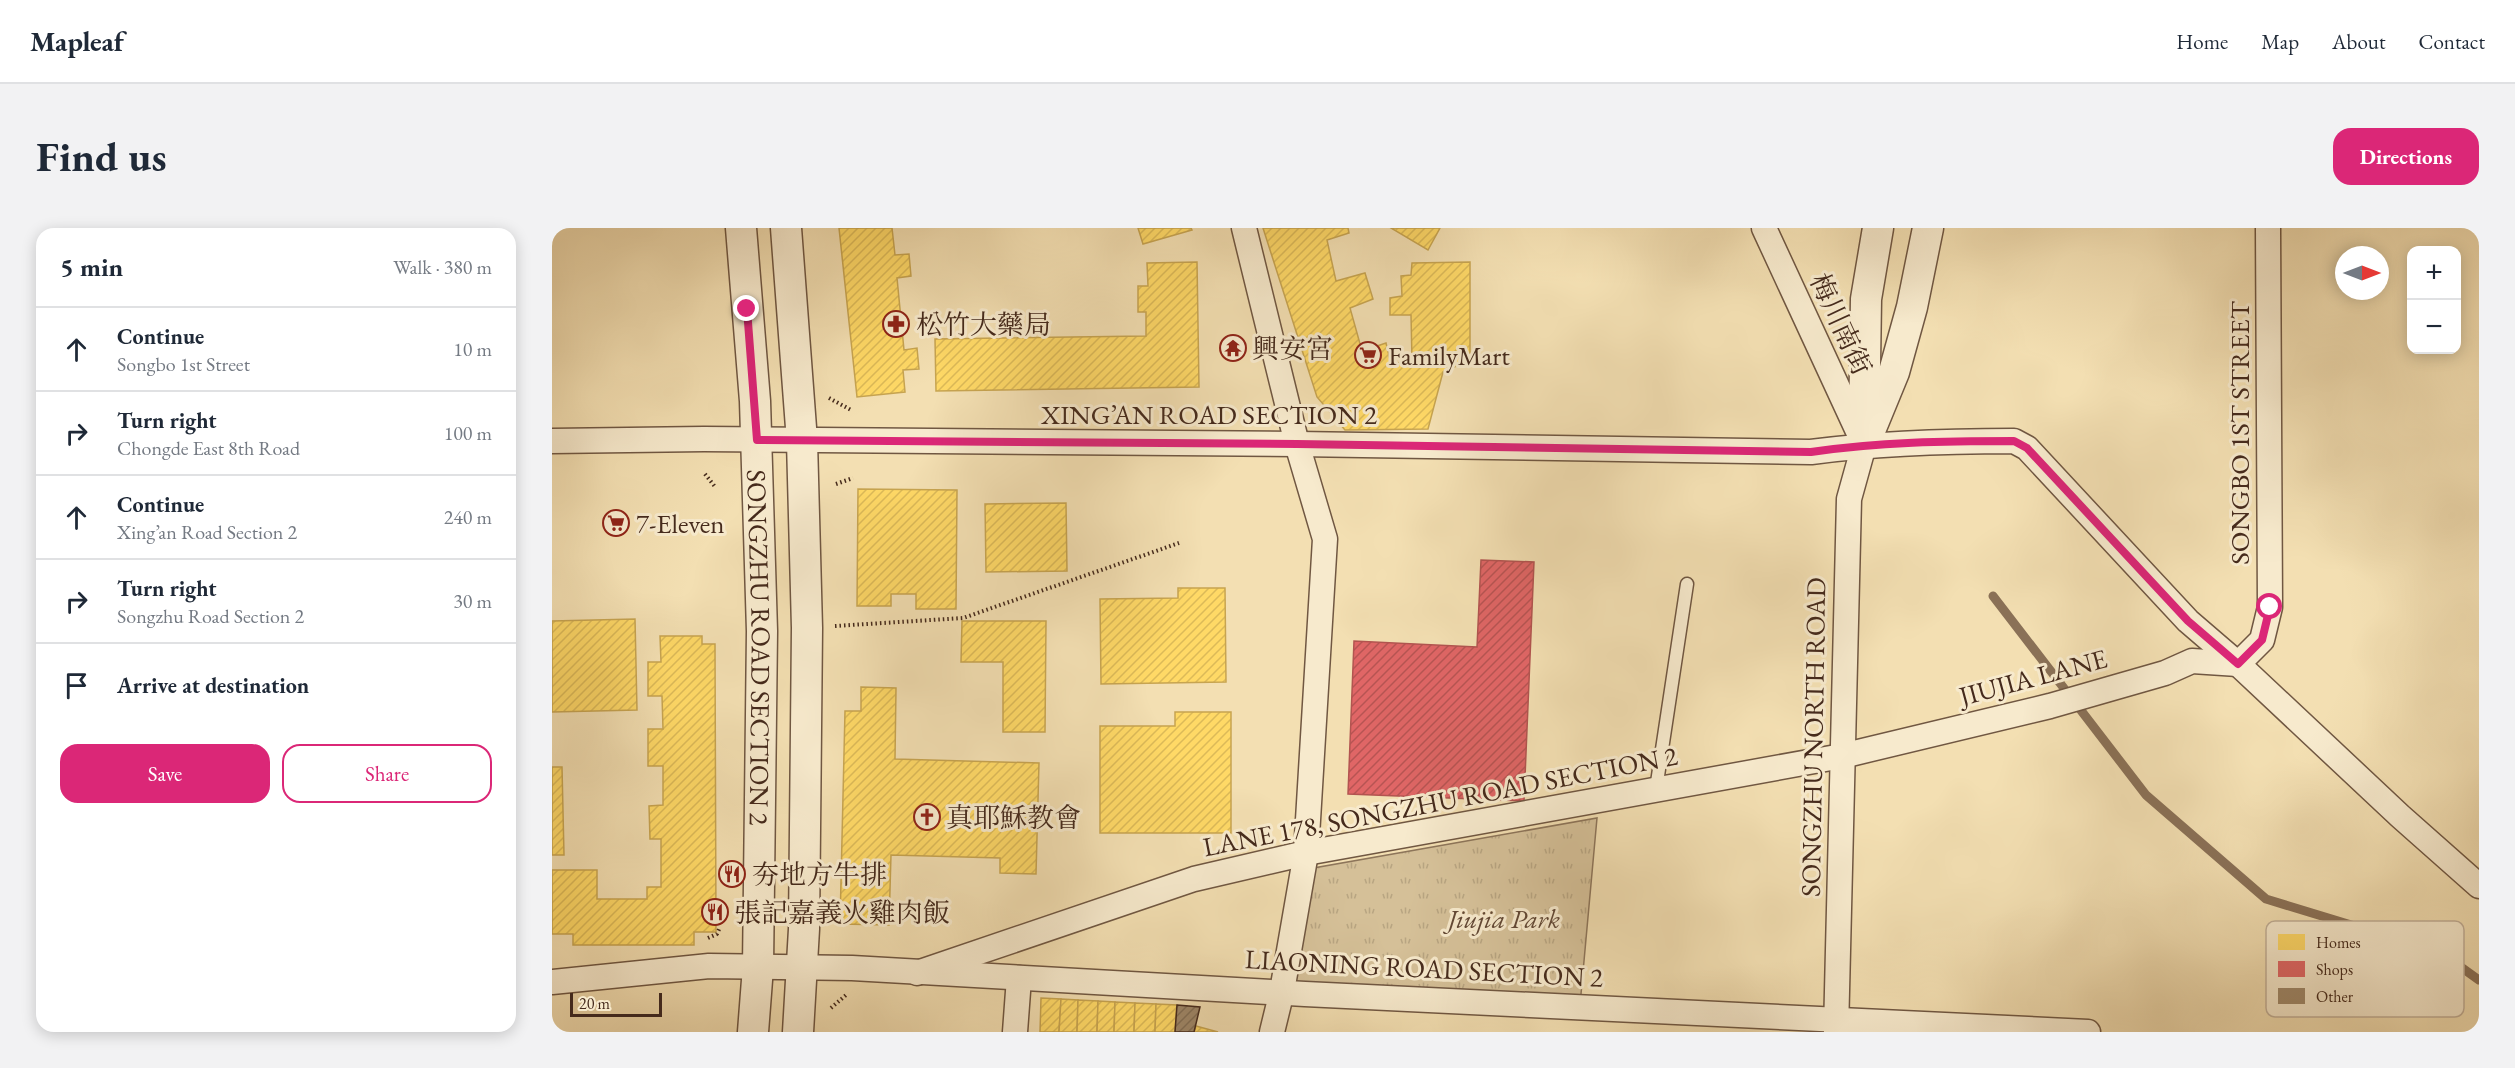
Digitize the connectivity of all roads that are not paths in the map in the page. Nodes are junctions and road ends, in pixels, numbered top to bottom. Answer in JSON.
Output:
{"nodes":[{"id":1,"x":741,"y":228,"type":"edge"},
{"id":2,"x":786,"y":228,"type":"edge"},
{"id":3,"x":1244,"y":228,"type":"edge"},
{"id":4,"x":1764,"y":228,"type":"edge"},
{"id":5,"x":1878,"y":228,"type":"edge"},
{"id":6,"x":1928,"y":228,"type":"edge"},
{"id":7,"x":2268,"y":228,"type":"edge"},
{"id":8,"x":757,"y":440,"type":"junction"},
{"id":9,"x":552,"y":441,"type":"edge"},
{"id":10,"x":802,"y":441,"type":"junction"},
{"id":11,"x":1297,"y":444,"type":"junction"},
{"id":12,"x":1864,"y":445,"type":"junction"},
{"id":13,"x":1687,"y":584,"type":"dead end"},
{"id":14,"x":2238,"y":664,"type":"junction"},
{"id":15,"x":1842,"y":756,"type":"junction"},
{"id":16,"x":1656,"y":789,"type":"junction"},
{"id":17,"x":1306,"y":853,"type":"junction"},
{"id":18,"x":2479,"y":886,"type":"edge"},
{"id":19,"x":758,"y":967,"type":"junction"},
{"id":20,"x":803,"y":968,"type":"junction"},
{"id":21,"x":917,"y":973,"type":"junction"},
{"id":22,"x":1018,"y":978,"type":"junction"},
{"id":23,"x":552,"y":982,"type":"edge"},
{"id":24,"x":1282,"y":992,"type":"junction"},
{"id":25,"x":1836,"y":1026,"type":"edge"},
{"id":26,"x":753,"y":1032,"type":"edge"},
{"id":27,"x":798,"y":1032,"type":"edge"},
{"id":28,"x":1015,"y":1032,"type":"edge"},
{"id":29,"x":1272,"y":1032,"type":"edge"},
{"id":30,"x":2088,"y":1032,"type":"edge"}],
"edges":[{"from":1,"to":8,"type":"street","name":"SONGZHU ROAD SECTION 2"},
{"from":2,"to":10,"type":"street","name":"SONGZHU ROAD SECTION 2"},
{"from":3,"to":11,"type":"street"},
{"from":4,"to":12,"type":"street","name":"梅川南街"},
{"from":5,"to":12,"type":"street"},
{"from":6,"to":12,"type":"street"},
{"from":7,"to":14,"type":"street","name":"SONGBO 1ST STREET"},
{"from":8,"to":9,"type":"street","name":"XING’AN ROAD SECTION 2"},
{"from":8,"to":10,"type":"street","name":"XING’AN ROAD SECTION 2"},
{"from":8,"to":19,"type":"street","name":"SONGZHU ROAD SECTION 2"},
{"from":10,"to":11,"type":"street","name":"XING’AN ROAD SECTION 2"},
{"from":10,"to":20,"type":"street","name":"SONGZHU ROAD SECTION 2"},
{"from":11,"to":12,"type":"street","name":"XING’AN ROAD SECTION 2"},
{"from":11,"to":17,"type":"street"},
{"from":12,"to":14,"type":"street","name":"XING’AN ROAD SECTION 2"},
{"from":12,"to":15,"type":"street","name":"SONGZHU NORTH ROAD"},
{"from":13,"to":16,"type":"lane"},
{"from":14,"to":15,"type":"street","name":"JIUJIA LANE"},
{"from":14,"to":18,"type":"street","name":"XING’AN ROAD SECTION 2"},
{"from":15,"to":16,"type":"street","name":"LANE 178, SONGZHU ROAD SECTION 2"},
{"from":15,"to":25,"type":"street","name":"SONGZHU NORTH ROAD"},
{"from":16,"to":17,"type":"street","name":"LANE 178, SONGZHU ROAD SECTION 2"},
{"from":17,"to":21,"type":"street","name":"LANE 178, SONGZHU ROAD SECTION 2"},
{"from":17,"to":24,"type":"street"},
{"from":19,"to":20,"type":"street","name":"LIAONING ROAD SECTION 2"},
{"from":19,"to":23,"type":"street","name":"LIAONING ROAD SECTION 2"},
{"from":19,"to":26,"type":"street","name":"SONGZHU ROAD SECTION 2"},
{"from":20,"to":21,"type":"street","name":"LIAONING ROAD SECTION 2"},
{"from":20,"to":27,"type":"street","name":"SONGZHU ROAD SECTION 2"},
{"from":21,"to":22,"type":"street","name":"LIAONING ROAD SECTION 2"},
{"from":22,"to":24,"type":"street","name":"LIAONING ROAD SECTION 2"},
{"from":22,"to":28,"type":"street"},
{"from":24,"to":25,"type":"street","name":"LIAONING ROAD SECTION 2"},
{"from":24,"to":29,"type":"street"},
{"from":25,"to":30,"type":"street","name":"LIAONING ROAD SECTION 2"}]}
